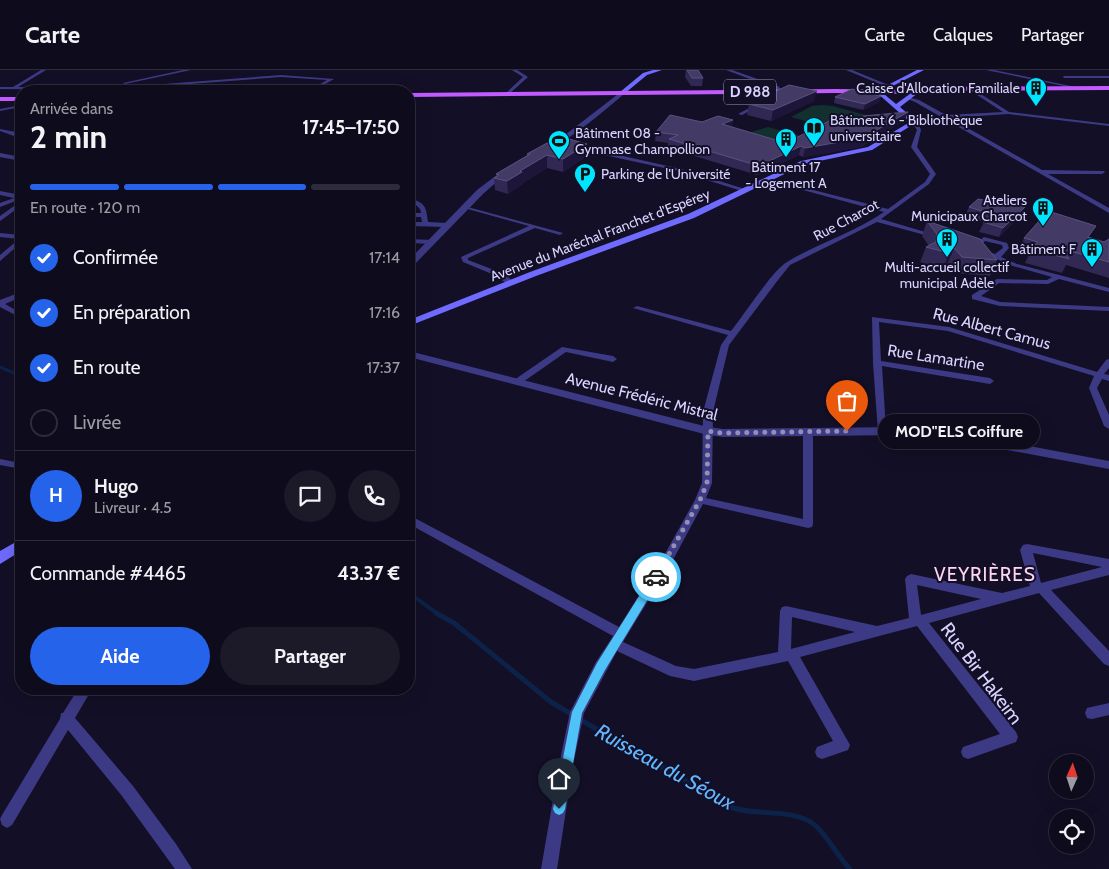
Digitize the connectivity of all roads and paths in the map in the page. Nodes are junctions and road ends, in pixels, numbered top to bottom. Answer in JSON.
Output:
{"nodes":[{"id":1,"x":44,"y":70,"type":"edge"},
{"id":2,"x":189,"y":70,"type":"edge"},
{"id":3,"x":514,"y":70,"type":"edge"},
{"id":4,"x":659,"y":70,"type":"edge"},
{"id":5,"x":728,"y":70,"type":"edge"},
{"id":6,"x":848,"y":70,"type":"edge"},
{"id":7,"x":921,"y":70,"type":"edge"},
{"id":8,"x":988,"y":70,"type":"edge"},
{"id":9,"x":1090,"y":70,"type":"edge"},
{"id":10,"x":1064,"y":77,"type":"dead end"},
{"id":11,"x":1075,"y":77,"type":"junction"},
{"id":12,"x":1108,"y":77,"type":"edge"},
{"id":13,"x":18,"y":85,"type":"edge"},
{"id":14,"x":117,"y":85,"type":"edge"},
{"id":15,"x":168,"y":85,"type":"edge"},
{"id":16,"x":321,"y":85,"type":"edge"},
{"id":17,"x":14,"y":87,"type":"edge"},
{"id":18,"x":0,"y":88,"type":"edge"},
{"id":19,"x":1078,"y":88,"type":"junction"},
{"id":20,"x":1095,"y":88,"type":"junction"},
{"id":21,"x":1109,"y":88,"type":"edge"},
{"id":22,"x":888,"y":89,"type":"junction"},
{"id":23,"x":916,"y":90,"type":"junction"},
{"id":24,"x":974,"y":90,"type":"junction"},
{"id":25,"x":781,"y":92,"type":"junction"},
{"id":26,"x":622,"y":93,"type":"junction"},
{"id":27,"x":508,"y":94,"type":"junction"},
{"id":28,"x":415,"y":95,"type":"edge"},
{"id":29,"x":884,"y":96,"type":"junction"},
{"id":30,"x":774,"y":98,"type":"edge"},
{"id":31,"x":908,"y":98,"type":"junction"},
{"id":32,"x":15,"y":99,"type":"edge"},
{"id":33,"x":0,"y":100,"type":"edge"},
{"id":34,"x":766,"y":102,"type":"edge"},
{"id":35,"x":15,"y":106,"type":"edge"},
{"id":36,"x":897,"y":106,"type":"junction"},
{"id":37,"x":0,"y":110,"type":"edge"},
{"id":38,"x":1008,"y":113,"type":"junction"},
{"id":39,"x":740,"y":114,"type":"dead end"},
{"id":40,"x":943,"y":117,"type":"junction"},
{"id":41,"x":1109,"y":124,"type":"edge"},
{"id":42,"x":911,"y":125,"type":"junction"},
{"id":43,"x":0,"y":130,"type":"edge"},
{"id":44,"x":14,"y":134,"type":"dead end"},
{"id":45,"x":556,"y":142,"type":"junction"},
{"id":46,"x":541,"y":150,"type":"edge"},
{"id":47,"x":0,"y":155,"type":"edge"},
{"id":48,"x":15,"y":158,"type":"edge"},
{"id":49,"x":513,"y":166,"type":"edge"},
{"id":50,"x":1041,"y":172,"type":"junction"},
{"id":51,"x":1102,"y":172,"type":"dead end"},
{"id":52,"x":768,"y":179,"type":"junction"},
{"id":53,"x":745,"y":190,"type":"junction"},
{"id":54,"x":0,"y":193,"type":"edge"},
{"id":55,"x":15,"y":196,"type":"edge"},
{"id":56,"x":15,"y":199,"type":"edge"},
{"id":57,"x":415,"y":202,"type":"edge"},
{"id":58,"x":0,"y":205,"type":"edge"},
{"id":59,"x":466,"y":207,"type":"junction"},
{"id":60,"x":15,"y":208,"type":"edge"},
{"id":61,"x":415,"y":210,"type":"edge"},
{"id":62,"x":889,"y":211,"type":"junction"},
{"id":63,"x":424,"y":212,"type":"junction"},
{"id":64,"x":1109,"y":212,"type":"edge"},
{"id":65,"x":415,"y":214,"type":"edge"},
{"id":66,"x":0,"y":219,"type":"edge"},
{"id":67,"x":877,"y":220,"type":"junction"},
{"id":68,"x":415,"y":224,"type":"edge"},
{"id":69,"x":425,"y":224,"type":"junction"},
{"id":70,"x":448,"y":225,"type":"junction"},
{"id":71,"x":535,"y":226,"type":"junction"},
{"id":72,"x":560,"y":233,"type":"dead end"},
{"id":73,"x":0,"y":235,"type":"edge"},
{"id":74,"x":15,"y":238,"type":"edge"},
{"id":75,"x":946,"y":239,"type":"edge"},
{"id":76,"x":415,"y":241,"type":"edge"},
{"id":77,"x":432,"y":242,"type":"junction"},
{"id":78,"x":15,"y":245,"type":"edge"},
{"id":79,"x":996,"y":256,"type":"junction"},
{"id":80,"x":0,"y":259,"type":"edge"},
{"id":81,"x":415,"y":259,"type":"edge"},
{"id":82,"x":1057,"y":277,"type":"junction"},
{"id":83,"x":511,"y":282,"type":"junction"},
{"id":84,"x":1109,"y":290,"type":"edge"},
{"id":85,"x":15,"y":297,"type":"edge"},
{"id":86,"x":0,"y":304,"type":"edge"},
{"id":87,"x":637,"y":308,"type":"dead end"},
{"id":88,"x":1109,"y":310,"type":"edge"},
{"id":89,"x":15,"y":313,"type":"edge"},
{"id":90,"x":415,"y":321,"type":"edge"},
{"id":91,"x":732,"y":334,"type":"junction"},
{"id":92,"x":415,"y":356,"type":"edge"},
{"id":93,"x":613,"y":359,"type":"dead end"},
{"id":94,"x":1109,"y":362,"type":"edge"},
{"id":95,"x":877,"y":363,"type":"junction"},
{"id":96,"x":1099,"y":376,"type":"junction"},
{"id":97,"x":1109,"y":378,"type":"edge"},
{"id":98,"x":990,"y":381,"type":"dead end"},
{"id":99,"x":517,"y":382,"type":"junction"},
{"id":100,"x":1109,"y":426,"type":"edge"},
{"id":101,"x":881,"y":430,"type":"junction"},
{"id":102,"x":708,"y":431,"type":"junction"},
{"id":103,"x":808,"y":431,"type":"junction"},
{"id":104,"x":0,"y":462,"type":"edge"},
{"id":105,"x":15,"y":465,"type":"edge"},
{"id":106,"x":1109,"y":465,"type":"edge"},
{"id":107,"x":700,"y":500,"type":"junction"},
{"id":108,"x":415,"y":521,"type":"edge"},
{"id":109,"x":15,"y":548,"type":"edge"},
{"id":110,"x":0,"y":558,"type":"edge"},
{"id":111,"x":1109,"y":564,"type":"edge"},
{"id":112,"x":1109,"y":570,"type":"edge"},
{"id":113,"x":1039,"y":589,"type":"junction"},
{"id":114,"x":1003,"y":598,"type":"junction"},
{"id":115,"x":917,"y":620,"type":"junction"},
{"id":116,"x":877,"y":631,"type":"junction"},
{"id":117,"x":618,"y":639,"type":"junction"},
{"id":118,"x":787,"y":655,"type":"junction"},
{"id":119,"x":1109,"y":660,"type":"edge"},
{"id":120,"x":81,"y":695,"type":"edge"},
{"id":121,"x":1109,"y":708,"type":"edge"},
{"id":122,"x":1092,"y":713,"type":"dead end"},
{"id":123,"x":66,"y":718,"type":"junction"},
{"id":124,"x":822,"y":752,"type":"dead end"},
{"id":125,"x":968,"y":752,"type":"dead end"},
{"id":126,"x":7,"y":820,"type":"dead end"},
{"id":127,"x":184,"y":869,"type":"edge"},
{"id":128,"x":549,"y":869,"type":"edge"}],
"edges":[{"from":1,"to":13,"type":"street"},
{"from":2,"to":14,"type":"street"},
{"from":3,"to":27,"type":"street"},
{"from":4,"to":26,"type":"main road"},
{"from":5,"to":25,"type":"street"},
{"from":6,"to":22,"type":"street"},
{"from":7,"to":22,"type":"main road"},
{"from":8,"to":19,"type":"street"},
{"from":9,"to":12,"type":"street"},
{"from":10,"to":11,"type":"street"},
{"from":11,"to":12,"type":"street"},
{"from":11,"to":20,"type":"street"},
{"from":15,"to":16,"type":"street"},
{"from":17,"to":18,"type":"street"},
{"from":19,"to":20,"type":"main road"},
{"from":19,"to":24,"type":"main road"},
{"from":20,"to":21,"type":"main road"},
{"from":22,"to":23,"type":"main road"},
{"from":22,"to":25,"type":"main road","number":"D 988"},
{"from":22,"to":29,"type":"main road"},
{"from":23,"to":24,"type":"main road"},
{"from":23,"to":31,"type":"main road"},
{"from":24,"to":38,"type":"street"},
{"from":25,"to":26,"type":"main road","number":"D 988"},
{"from":25,"to":30,"type":"street"},
{"from":26,"to":27,"type":"main road","number":"D 988"},
{"from":26,"to":45,"type":"street"},
{"from":27,"to":28,"type":"main road","number":"D 988"},
{"from":29,"to":31,"type":"main road"},
{"from":29,"to":36,"type":"main road"},
{"from":31,"to":36,"type":"main road"},
{"from":31,"to":40,"type":"street"},
{"from":32,"to":33,"type":"main road"},
{"from":34,"to":39,"type":"street"},
{"from":35,"to":37,"type":"street"},
{"from":36,"to":42,"type":"main road"},
{"from":38,"to":40,"type":"street"},
{"from":38,"to":41,"type":"street"},
{"from":40,"to":50,"type":"street"},
{"from":42,"to":52,"type":"main road","name":"Avenue du Maréchal Franchet d'Espérey"},
{"from":42,"to":62,"type":"street","name":"Rue Charcot"},
{"from":43,"to":44,"type":"street"},
{"from":45,"to":46,"type":"street"},
{"from":45,"to":53,"type":"street"},
{"from":47,"to":48,"type":"street"},
{"from":49,"to":59,"type":"street"},
{"from":50,"to":51,"type":"street"},
{"from":50,"to":64,"type":"street"},
{"from":52,"to":53,"type":"main road","name":"Avenue du Maréchal Franchet d'Espérey"},
{"from":52,"to":62,"type":"street"},
{"from":53,"to":83,"type":"main road","name":"Avenue du Maréchal Franchet d'Espérey"},
{"from":54,"to":55,"type":"street"},
{"from":56,"to":58,"type":"street"},
{"from":57,"to":63,"type":"street"},
{"from":59,"to":70,"type":"street"},
{"from":59,"to":71,"type":"street"},
{"from":60,"to":66,"type":"street"},
{"from":61,"to":63,"type":"street"},
{"from":62,"to":67,"type":"street","name":"Rue Charcot"},
{"from":63,"to":65,"type":"street"},
{"from":63,"to":69,"type":"street"},
{"from":67,"to":75,"type":"street"},
{"from":67,"to":91,"type":"street","name":"Rue Charcot"},
{"from":68,"to":69,"type":"street"},
{"from":69,"to":70,"type":"street"},
{"from":70,"to":77,"type":"street"},
{"from":71,"to":72,"type":"street"},
{"from":71,"to":83,"type":"street"},
{"from":73,"to":74,"type":"street"},
{"from":76,"to":77,"type":"street"},
{"from":77,"to":81,"type":"street"},
{"from":78,"to":80,"type":"street"},
{"from":79,"to":79,"type":"street"},
{"from":79,"to":82,"type":"street"},
{"from":82,"to":84,"type":"street"},
{"from":82,"to":88,"type":"street"},
{"from":83,"to":90,"type":"main road","name":"Avenue du Maréchal Franchet d'Espérey"},
{"from":85,"to":86,"type":"street"},
{"from":86,"to":89,"type":"street"},
{"from":87,"to":91,"type":"street"},
{"from":91,"to":102,"type":"street","name":"Rue Charcot"},
{"from":92,"to":99,"type":"street","name":"Avenue Frédéric Mistral"},
{"from":93,"to":99,"type":"street"},
{"from":94,"to":96,"type":"street"},
{"from":95,"to":96,"type":"street","name":"Rue Albert Camus"},
{"from":95,"to":98,"type":"street","name":"Rue Lamartine"},
{"from":95,"to":101,"type":"street"},
{"from":96,"to":97,"type":"street","name":"Rue Albert Camus"},
{"from":96,"to":100,"type":"street"},
{"from":99,"to":102,"type":"street","name":"Avenue Frédéric Mistral"},
{"from":101,"to":103,"type":"street","name":"Avenue Frédéric Mistral"},
{"from":101,"to":106,"type":"street","name":"Avenue Frédéric Mistral"},
{"from":102,"to":103,"type":"street","name":"Avenue Frédéric Mistral"},
{"from":102,"to":107,"type":"street","name":"Rue Charcot"},
{"from":103,"to":107,"type":"street"},
{"from":104,"to":105,"type":"street"},
{"from":107,"to":117,"type":"street","name":"Rue Charcot"},
{"from":108,"to":117,"type":"street"},
{"from":109,"to":110,"type":"main road"},
{"from":111,"to":113,"type":"street"},
{"from":112,"to":113,"type":"street"},
{"from":113,"to":114,"type":"street"},
{"from":113,"to":119,"type":"street"},
{"from":114,"to":115,"type":"street"},
{"from":114,"to":115,"type":"street"},
{"from":115,"to":116,"type":"street"},
{"from":115,"to":125,"type":"street","name":"Rue Bir Hakeim"},
{"from":116,"to":118,"type":"street"},
{"from":116,"to":118,"type":"street"},
{"from":117,"to":118,"type":"street"},
{"from":117,"to":128,"type":"street","name":"Rue Charcot"},
{"from":118,"to":124,"type":"street"},
{"from":120,"to":123,"type":"street"},
{"from":121,"to":122,"type":"street"},
{"from":123,"to":126,"type":"street"},
{"from":123,"to":127,"type":"street"}]}
